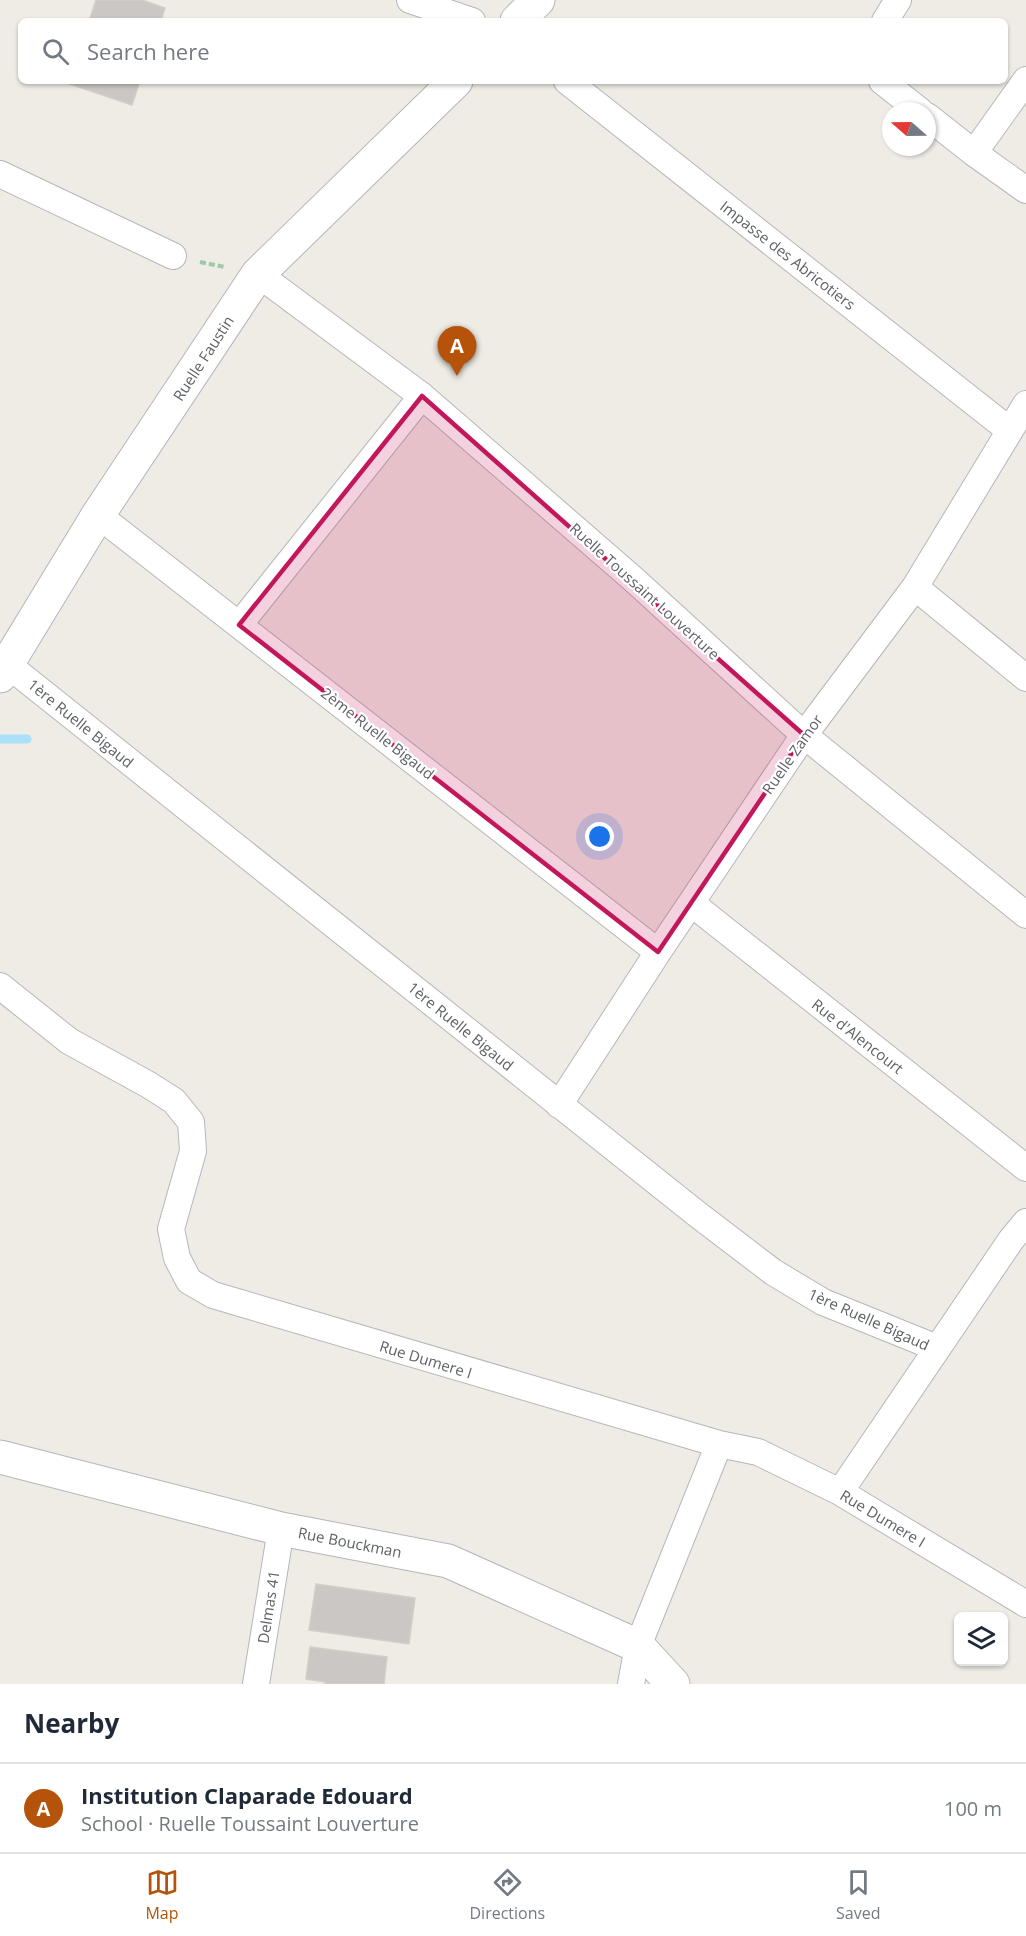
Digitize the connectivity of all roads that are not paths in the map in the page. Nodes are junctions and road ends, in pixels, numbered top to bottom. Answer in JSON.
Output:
{"nodes":[{"id":1,"x":410,"y":0,"type":"edge"},
{"id":2,"x":538,"y":0,"type":"edge"},
{"id":3,"x":898,"y":0,"type":"edge"},
{"id":4,"x":463,"y":18,"type":"edge"},
{"id":5,"x":520,"y":18,"type":"edge"},
{"id":6,"x":887,"y":18,"type":"edge"},
{"id":7,"x":1026,"y":80,"type":"edge"},
{"id":8,"x":453,"y":84,"type":"edge"},
{"id":9,"x":571,"y":84,"type":"edge"},
{"id":10,"x":886,"y":84,"type":"edge"},
{"id":11,"x":909,"y":102,"type":"edge"},
{"id":12,"x":936,"y":123,"type":"edge"},
{"id":13,"x":974,"y":153,"type":"junction"},
{"id":14,"x":0,"y":174,"type":"edge"},
{"id":15,"x":1026,"y":190,"type":"edge"},
{"id":16,"x":173,"y":256,"type":"road end"},
{"id":17,"x":258,"y":274,"type":"junction"},
{"id":18,"x":422,"y":396,"type":"junction"},
{"id":19,"x":1026,"y":404,"type":"edge"},
{"id":20,"x":1009,"y":430,"type":"junction"},
{"id":21,"x":98,"y":515,"type":"junction"},
{"id":22,"x":915,"y":587,"type":"junction"},
{"id":23,"x":239,"y":625,"type":"junction"},
{"id":24,"x":4,"y":670,"type":"edge"},
{"id":25,"x":1026,"y":678,"type":"edge"},
{"id":26,"x":804,"y":735,"type":"junction"},
{"id":27,"x":691,"y":903,"type":"junction"},
{"id":28,"x":1026,"y":915,"type":"edge"},
{"id":29,"x":658,"y":952,"type":"junction"},
{"id":30,"x":0,"y":986,"type":"edge"},
{"id":31,"x":559,"y":1105,"type":"junction"},
{"id":32,"x":1026,"y":1168,"type":"edge"},
{"id":33,"x":1021,"y":1237,"type":"edge"},
{"id":34,"x":938,"y":1348,"type":"junction"},
{"id":35,"x":719,"y":1444,"type":"junction"},
{"id":36,"x":0,"y":1457,"type":"edge"},
{"id":37,"x":840,"y":1492,"type":"junction"},
{"id":38,"x":281,"y":1529,"type":"junction"},
{"id":39,"x":1026,"y":1604,"type":"edge"},
{"id":40,"x":638,"y":1646,"type":"junction"},
{"id":41,"x":256,"y":1684,"type":"edge"},
{"id":42,"x":631,"y":1684,"type":"edge"},
{"id":43,"x":673,"y":1684,"type":"edge"}],
"edges":[{"from":1,"to":4,"type":"street"},
{"from":2,"to":5,"type":"street"},
{"from":3,"to":6,"type":"street"},
{"from":7,"to":13,"type":"street"},
{"from":8,"to":17,"type":"street","name":"Ruelle Faustin"},
{"from":9,"to":20,"type":"street","name":"Impasse des Abricotiers"},
{"from":10,"to":11,"type":"street"},
{"from":12,"to":13,"type":"street"},
{"from":13,"to":15,"type":"street"},
{"from":14,"to":16,"type":"street"},
{"from":17,"to":18,"type":"street","name":"Ruelle Toussaint Louverture"},
{"from":17,"to":21,"type":"street","name":"Ruelle Faustin"},
{"from":18,"to":23,"type":"street"},
{"from":18,"to":26,"type":"street","name":"Ruelle Toussaint Louverture"},
{"from":19,"to":20,"type":"street","name":"Ruelle Zamor"},
{"from":20,"to":22,"type":"street","name":"Ruelle Zamor"},
{"from":21,"to":23,"type":"street","name":"2ème Ruelle Bigaud"},
{"from":21,"to":24,"type":"street","name":"Ruelle Faustin"},
{"from":22,"to":25,"type":"street"},
{"from":22,"to":26,"type":"street","name":"Ruelle Zamor"},
{"from":23,"to":29,"type":"street","name":"2ème Ruelle Bigaud"},
{"from":24,"to":31,"type":"street","name":"1ère Ruelle Bigaud"},
{"from":26,"to":27,"type":"street","name":"Ruelle Zamor"},
{"from":26,"to":28,"type":"street","name":"Ruelle Toussaint Louverture"},
{"from":27,"to":29,"type":"street","name":"Ruelle Zamor"},
{"from":27,"to":32,"type":"street","name":"Rue d'Alencourt"},
{"from":29,"to":31,"type":"street","name":"Ruelle Zamor"},
{"from":30,"to":35,"type":"street","name":"Rue Dumere I"},
{"from":31,"to":34,"type":"street","name":"1ère Ruelle Bigaud"},
{"from":33,"to":34,"type":"street"},
{"from":34,"to":37,"type":"street"},
{"from":35,"to":37,"type":"street","name":"Rue Dumere I"},
{"from":35,"to":40,"type":"street"},
{"from":36,"to":38,"type":"street","name":"Rue Bouckman"},
{"from":37,"to":39,"type":"street","name":"Rue Dumere I"},
{"from":38,"to":40,"type":"street","name":"Rue Bouckman"},
{"from":38,"to":41,"type":"street","name":"Delmas 41"},
{"from":40,"to":42,"type":"street"},
{"from":40,"to":43,"type":"street","name":"Rue Bouckman"}]}
